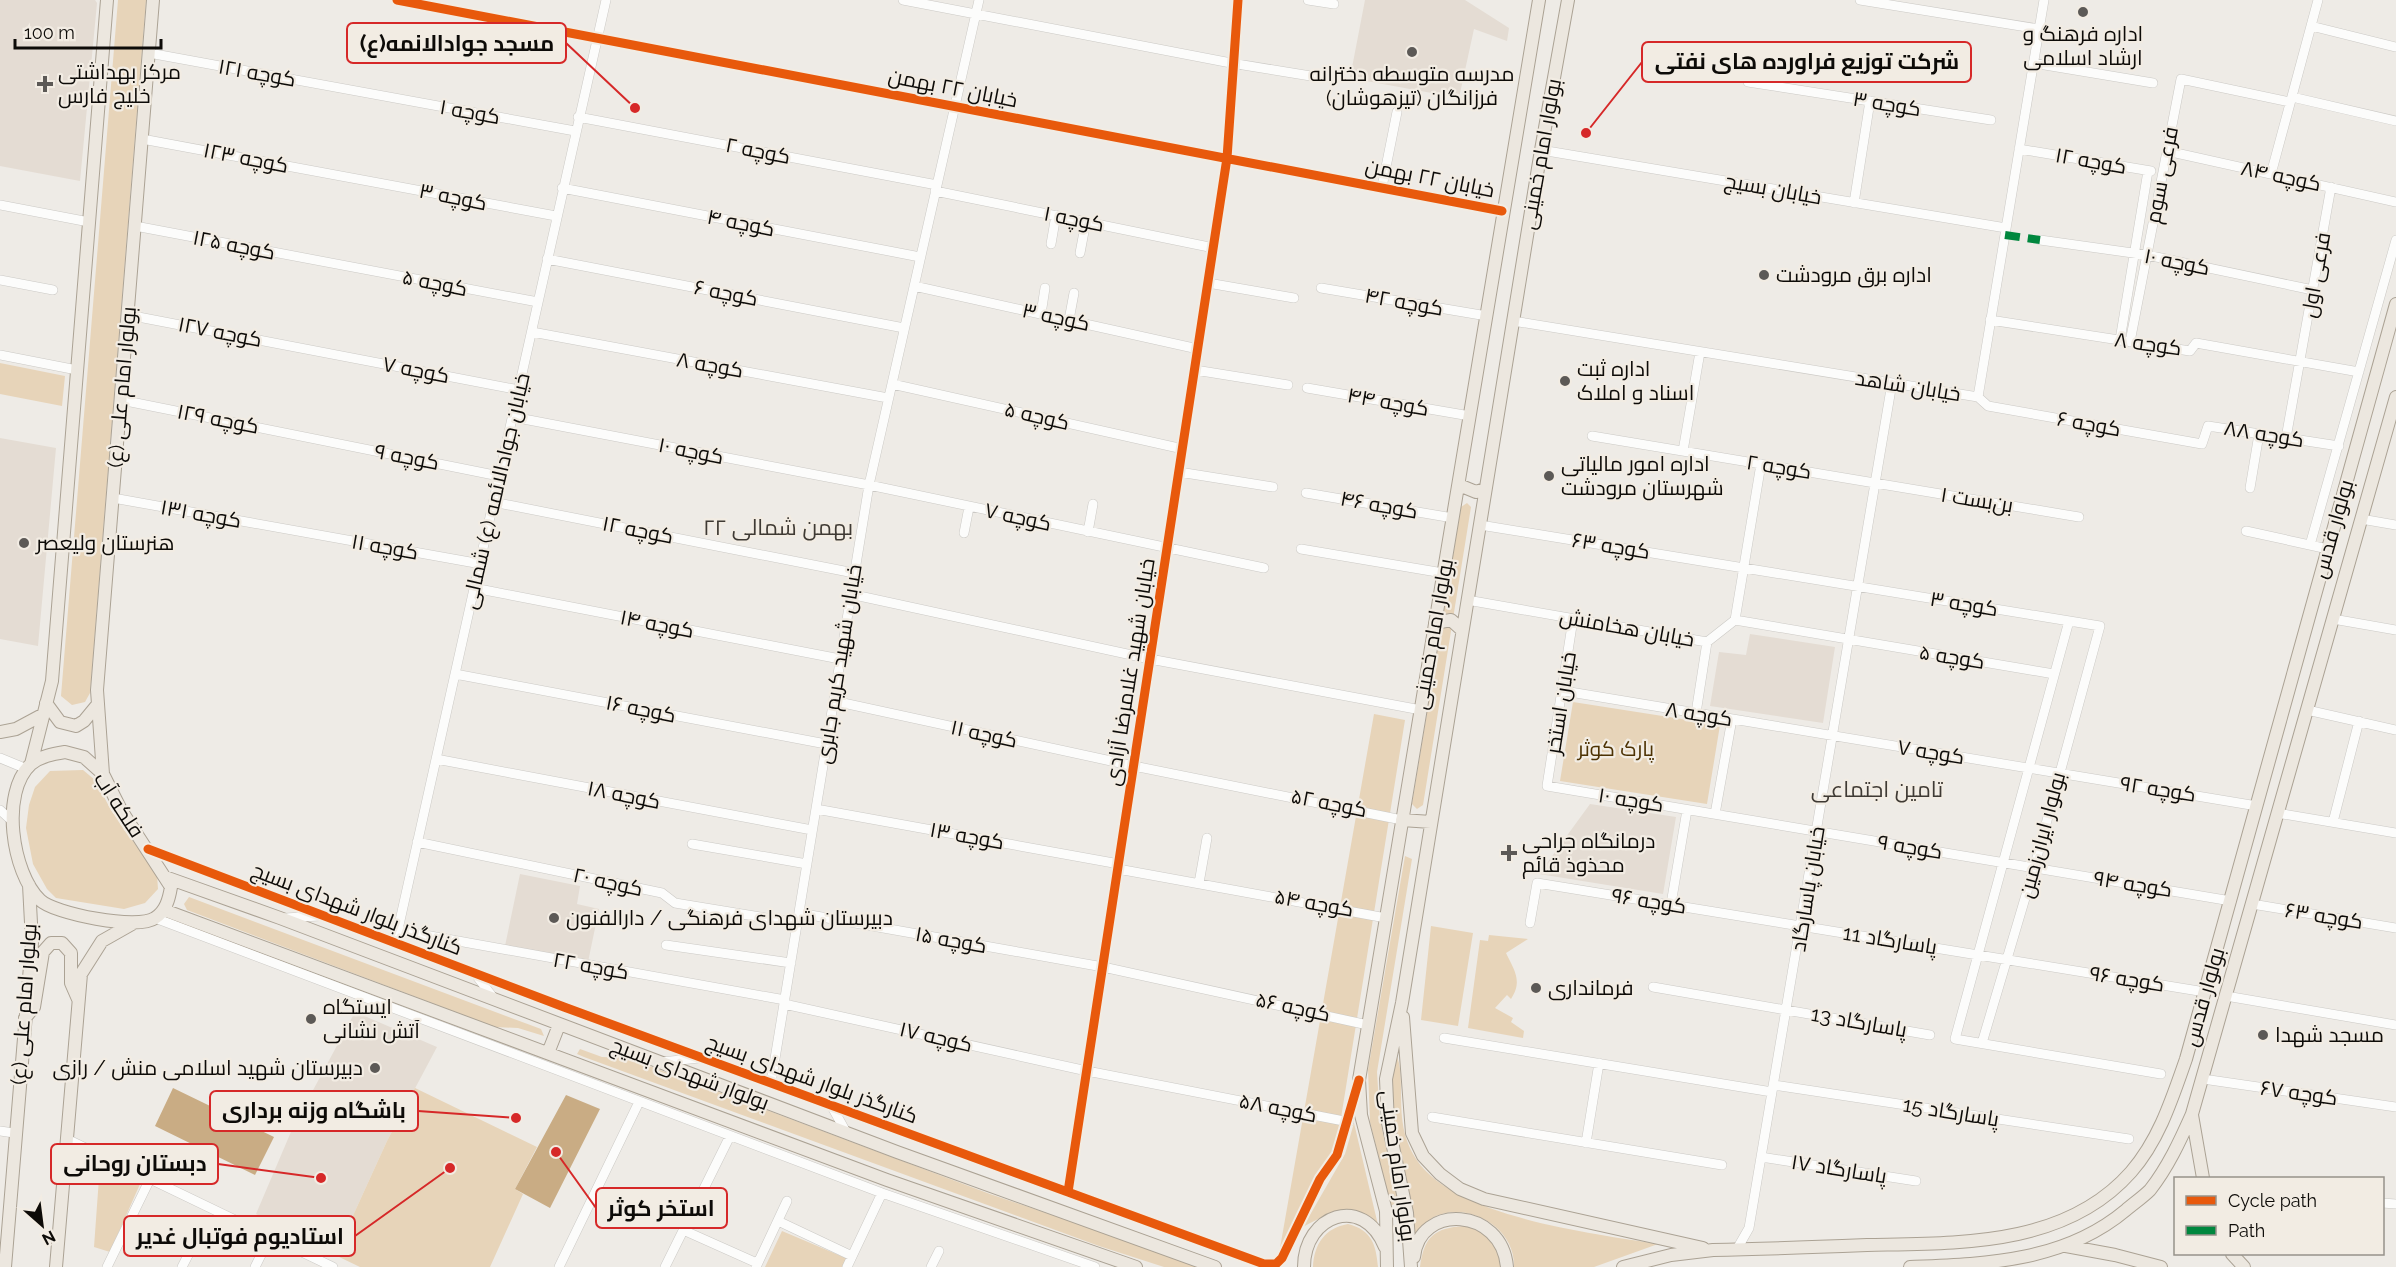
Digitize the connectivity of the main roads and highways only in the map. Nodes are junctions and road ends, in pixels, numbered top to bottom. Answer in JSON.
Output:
{"nodes":[{"id":1,"x":107,"y":0,"type":"edge"},
{"id":2,"x":153,"y":0,"type":"edge"},
{"id":3,"x":1539,"y":0,"type":"edge"},
{"id":4,"x":1568,"y":0,"type":"edge"},
{"id":5,"x":2396,"y":304,"type":"edge"},
{"id":6,"x":2396,"y":397,"type":"edge"},
{"id":7,"x":1459,"y":485,"type":"junction"},
{"id":8,"x":1485,"y":489,"type":"junction"},
{"id":9,"x":1435,"y":623,"type":"junction"},
{"id":10,"x":1462,"y":630,"type":"junction"},
{"id":11,"x":98,"y":704,"type":"junction"},
{"id":12,"x":45,"y":708,"type":"junction"},
{"id":13,"x":0,"y":732,"type":"edge"},
{"id":14,"x":29,"y":767,"type":"junction"},
{"id":15,"x":103,"y":774,"type":"junction"},
{"id":16,"x":1402,"y":820,"type":"junction"},
{"id":17,"x":1431,"y":822,"type":"junction"},
{"id":18,"x":165,"y":878,"type":"junction"},
{"id":19,"x":29,"y":884,"type":"junction"},
{"id":20,"x":159,"y":914,"type":"junction"},
{"id":21,"x":132,"y":924,"type":"junction"},
{"id":22,"x":79,"y":1003,"type":"junction"},
{"id":23,"x":1402,"y":1003,"type":"junction"},
{"id":24,"x":25,"y":1018,"type":"junction"},
{"id":25,"x":559,"y":1025,"type":"junction"},
{"id":26,"x":549,"y":1053,"type":"junction"},
{"id":27,"x":2192,"y":1114,"type":"junction"},
{"id":28,"x":2203,"y":1177,"type":"edge"},
{"id":29,"x":2066,"y":1246,"type":"junction"},
{"id":30,"x":1713,"y":1250,"type":"junction"},
{"id":31,"x":1387,"y":1253,"type":"junction"},
{"id":32,"x":2233,"y":1255,"type":"edge"},
{"id":33,"x":1968,"y":1266,"type":"edge"},
{"id":34,"x":5,"y":1267,"type":"edge"},
{"id":35,"x":56,"y":1267,"type":"edge"},
{"id":36,"x":1136,"y":1267,"type":"edge"},
{"id":37,"x":1215,"y":1267,"type":"edge"},
{"id":38,"x":1305,"y":1267,"type":"edge"},
{"id":39,"x":1387,"y":1267,"type":"edge"},
{"id":40,"x":1412,"y":1267,"type":"edge"},
{"id":41,"x":1507,"y":1267,"type":"edge"},
{"id":42,"x":1623,"y":1267,"type":"edge"},
{"id":43,"x":1910,"y":1267,"type":"edge"},
{"id":44,"x":2161,"y":1267,"type":"edge"},
{"id":45,"x":2244,"y":1267,"type":"edge"}],
"edges":[{"from":1,"to":12,"type":"main road"},
{"from":2,"to":11,"type":"main road","name":"بولوار امام علی (ع)"},
{"from":3,"to":7,"type":"main road","name":"بولوار امام خمینی"},
{"from":4,"to":8,"type":"main road","name":"بولوار امام خمینی"},
{"from":5,"to":30,"type":"main road","name":"بولوار قدس"},
{"from":6,"to":27,"type":"main road","name":"بولوار قدس"},
{"from":7,"to":8,"type":"main road"},
{"from":7,"to":9,"type":"main road","name":"بولوار امام خمینی"},
{"from":8,"to":10,"type":"main road","name":"بولوار امام خمینی"},
{"from":9,"to":10,"type":"main road"},
{"from":9,"to":16,"type":"main road","name":"بولوار امام خمینی"},
{"from":10,"to":17,"type":"main road","name":"بولوار امام خمینی"},
{"from":11,"to":12,"type":"main road"},
{"from":11,"to":15,"type":"main road","name":"بولوار امام علی (ع)"},
{"from":12,"to":13,"type":"main road"},
{"from":12,"to":14,"type":"main road"},
{"from":14,"to":15,"type":"main road","name":"فلکه آب"},
{"from":14,"to":19,"type":"main road"},
{"from":15,"to":18,"type":"main road","name":"فلکه آب"},
{"from":16,"to":17,"type":"main road"},
{"from":16,"to":31,"type":"main road","name":"بولوار امام خمینی"},
{"from":17,"to":23,"type":"main road","name":"بولوار امام خمینی"},
{"from":18,"to":20,"type":"main road","name":"فلکه آب"},
{"from":18,"to":25,"type":"main road","name":"بولوار شهدای بسیج"},
{"from":19,"to":21,"type":"main road"},
{"from":19,"to":24,"type":"main road","name":"بولوار امام علی (ع)"},
{"from":20,"to":21,"type":"main road"},
{"from":20,"to":26,"type":"main road","name":"بولوار شهدای بسیج"},
{"from":21,"to":22,"type":"main road"},
{"from":22,"to":24,"type":"main road"},
{"from":22,"to":35,"type":"main road"},
{"from":23,"to":30,"type":"main road"},
{"from":23,"to":40,"type":"main road","name":"بولوار امام خمینی"},
{"from":24,"to":34,"type":"main road","name":"بولوار امام علی (ع)"},
{"from":25,"to":26,"type":"main road"},
{"from":25,"to":37,"type":"main road","name":"بولوار شهدای بسیج"},
{"from":26,"to":36,"type":"main road","name":"بولوار شهدای بسیج"},
{"from":27,"to":28,"type":"main road"},
{"from":27,"to":29,"type":"main road","name":"بولوار قدس"},
{"from":29,"to":33,"type":"main road","name":"بولوار قدس"},
{"from":29,"to":44,"type":"main road"},
{"from":30,"to":42,"type":"main road","name":"بولوار قدس"},
{"from":31,"to":38,"type":"main road"},
{"from":31,"to":39,"type":"main road","name":"بولوار امام خمینی"},
{"from":32,"to":45,"type":"main road"},
{"from":33,"to":43,"type":"main road","name":"بولوار قدس"},
{"from":40,"to":41,"type":"main road"}]}
